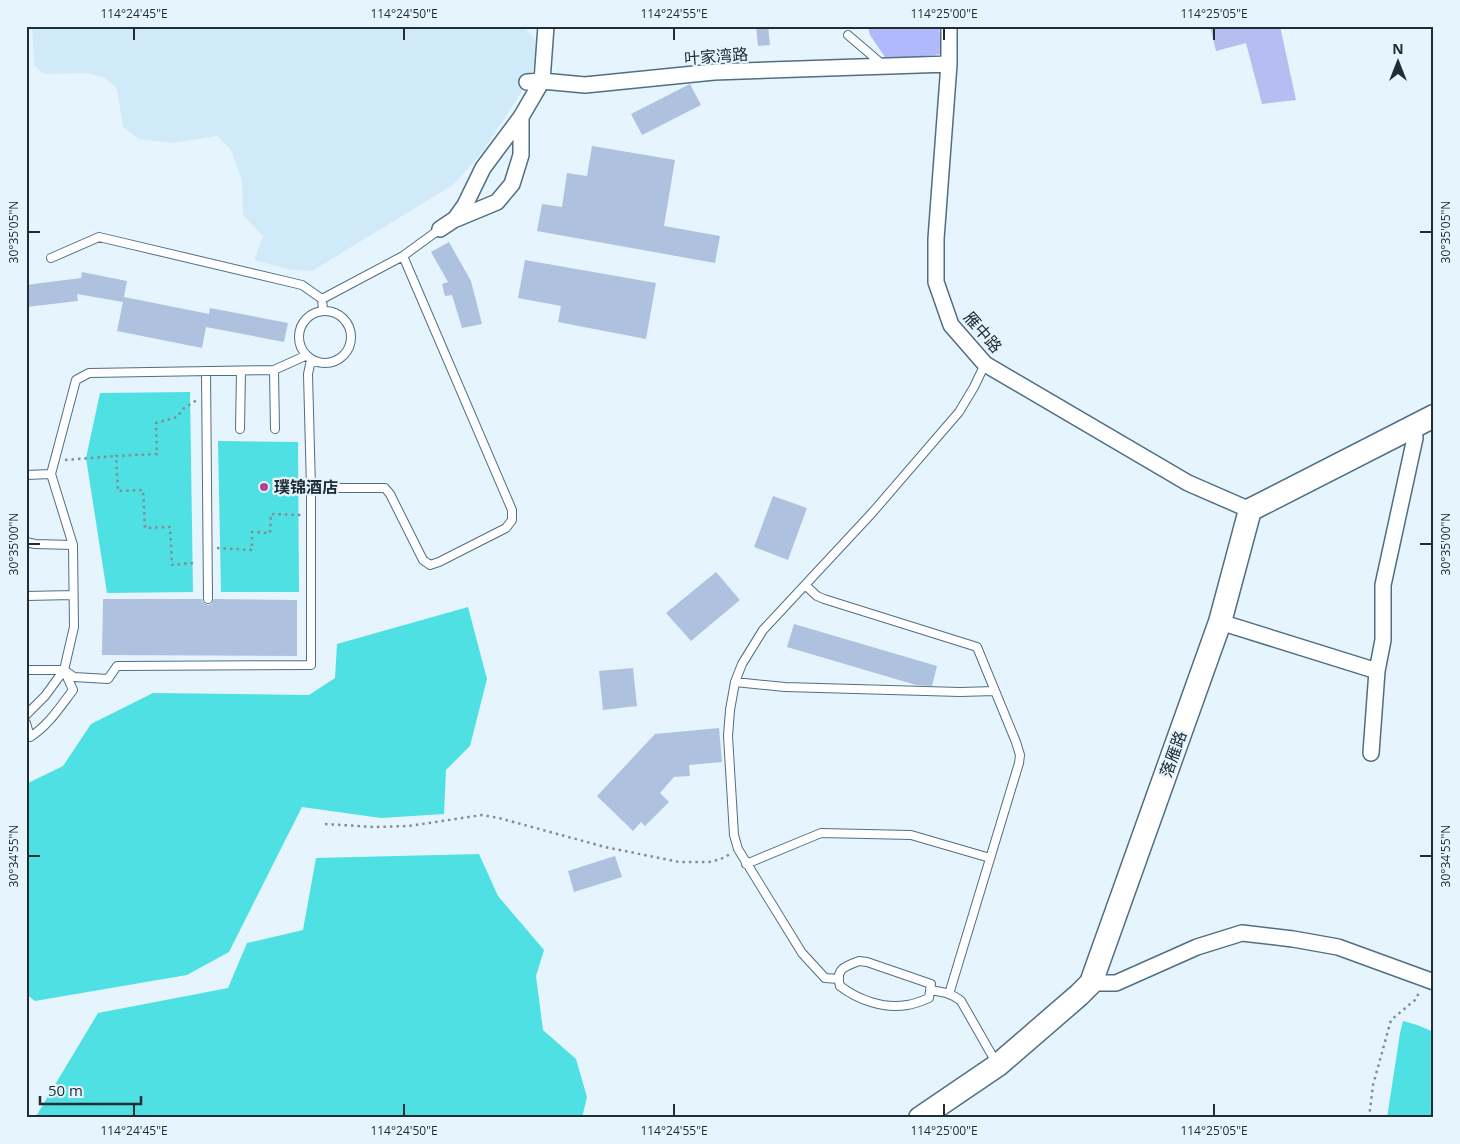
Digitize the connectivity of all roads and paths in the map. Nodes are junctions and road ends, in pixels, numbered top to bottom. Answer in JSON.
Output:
{"nodes":[{"id":1,"x":546,"y":26,"type":"edge"},
{"id":2,"x":949,"y":26,"type":"edge"},
{"id":3,"x":848,"y":34,"type":"dead end"},
{"id":4,"x":949,"y":64,"type":"junction"},
{"id":5,"x":885,"y":66,"type":"junction"},
{"id":6,"x":534,"y":81,"type":"junction"},
{"id":7,"x":521,"y":117,"type":"junction"},
{"id":8,"x":455,"y":219,"type":"junction"},
{"id":9,"x":440,"y":229,"type":"joint"},
{"id":10,"x":403,"y":256,"type":"junction"},
{"id":11,"x":51,"y":258,"type":"dead end"},
{"id":12,"x":322,"y":299,"type":"junction"},
{"id":13,"x":323,"y":311,"type":"junction"},
{"id":14,"x":308,"y":358,"type":"junction"},
{"id":15,"x":985,"y":364,"type":"junction"},
{"id":16,"x":274,"y":370,"type":"junction"},
{"id":17,"x":206,"y":371,"type":"junction"},
{"id":18,"x":241,"y":371,"type":"junction"},
{"id":19,"x":206,"y":395,"type":"junction"},
{"id":20,"x":1434,"y":416,"type":"edge"},
{"id":21,"x":1414,"y":427,"type":"junction"},
{"id":22,"x":240,"y":429,"type":"dead end"},
{"id":23,"x":276,"y":429,"type":"dead end"},
{"id":24,"x":116,"y":456,"type":"junction"},
{"id":25,"x":54,"y":460,"type":"junction"},
{"id":26,"x":51,"y":474,"type":"junction"},
{"id":27,"x":26,"y":475,"type":"edge"},
{"id":28,"x":311,"y":488,"type":"junction"},
{"id":29,"x":1250,"y":510,"type":"junction"},
{"id":30,"x":311,"y":515,"type":"junction"},
{"id":31,"x":26,"y":542,"type":"edge"},
{"id":32,"x":73,"y":545,"type":"junction"},
{"id":33,"x":208,"y":548,"type":"junction"},
{"id":34,"x":193,"y":564,"type":"dead end"},
{"id":35,"x":806,"y":585,"type":"junction"},
{"id":36,"x":73,"y":595,"type":"junction"},
{"id":37,"x":26,"y":596,"type":"edge"},
{"id":38,"x":208,"y":600,"type":"dead end"},
{"id":39,"x":1220,"y":622,"type":"junction"},
{"id":40,"x":26,"y":670,"type":"edge"},
{"id":41,"x":64,"y":670,"type":"junction"},
{"id":42,"x":1377,"y":671,"type":"junction"},
{"id":43,"x":735,"y":682,"type":"junction"},
{"id":44,"x":995,"y":691,"type":"junction"},
{"id":45,"x":26,"y":715,"type":"edge"},
{"id":46,"x":26,"y":723,"type":"edge"},
{"id":47,"x":1370,"y":753,"type":"dead end"},
{"id":48,"x":325,"y":824,"type":"dead end"},
{"id":49,"x":738,"y":849,"type":"junction"},
{"id":50,"x":990,"y":858,"type":"junction"},
{"id":51,"x":746,"y":864,"type":"junction"},
{"id":52,"x":839,"y":979,"type":"junction"},
{"id":53,"x":1430,"y":980,"type":"edge"},
{"id":54,"x":1091,"y":982,"type":"junction"},
{"id":55,"x":930,"y":990,"type":"junction"},
{"id":56,"x":949,"y":994,"type":"junction"},
{"id":57,"x":998,"y":1065,"type":"junction"},
{"id":58,"x":920,"y":1118,"type":"edge"},
{"id":59,"x":1369,"y":1118,"type":"edge"}],
"edges":[{"from":1,"to":6,"type":"street"},
{"from":2,"to":4,"type":"street","name":"雁中路"},
{"from":3,"to":5,"type":"lane"},
{"from":4,"to":5,"type":"street","name":"叶家湾路"},
{"from":4,"to":15,"type":"street","name":"雁中路"},
{"from":5,"to":6,"type":"street","name":"叶家湾路"},
{"from":6,"to":7,"type":"street"},
{"from":7,"to":8,"type":"street"},
{"from":7,"to":8,"type":"street"},
{"from":8,"to":9,"type":"street"},
{"from":9,"to":10,"type":"lane"},
{"from":10,"to":12,"type":"lane"},
{"from":10,"to":28,"type":"lane"},
{"from":11,"to":12,"type":"lane"},
{"from":12,"to":13,"type":"lane"},
{"from":13,"to":14,"type":"lane"},
{"from":13,"to":14,"type":"lane"},
{"from":14,"to":16,"type":"lane"},
{"from":14,"to":28,"type":"lane"},
{"from":15,"to":29,"type":"street","name":"雁中路"},
{"from":15,"to":35,"type":"lane"},
{"from":16,"to":18,"type":"lane"},
{"from":16,"to":23,"type":"lane"},
{"from":17,"to":18,"type":"lane"},
{"from":17,"to":19,"type":"lane"},
{"from":17,"to":25,"type":"lane"},
{"from":18,"to":22,"type":"lane"},
{"from":19,"to":24,"type":"path"},
{"from":19,"to":33,"type":"lane"},
{"from":20,"to":21,"type":"street"},
{"from":21,"to":29,"type":"street"},
{"from":21,"to":42,"type":"street"},
{"from":24,"to":25,"type":"path"},
{"from":24,"to":34,"type":"path"},
{"from":25,"to":26,"type":"lane"},
{"from":26,"to":27,"type":"lane"},
{"from":26,"to":32,"type":"lane"},
{"from":28,"to":30,"type":"lane"},
{"from":29,"to":39,"type":"street","name":"落雁路"},
{"from":30,"to":33,"type":"path"},
{"from":30,"to":41,"type":"lane"},
{"from":31,"to":32,"type":"lane"},
{"from":32,"to":36,"type":"lane"},
{"from":33,"to":38,"type":"lane"},
{"from":35,"to":43,"type":"lane"},
{"from":35,"to":44,"type":"lane"},
{"from":36,"to":37,"type":"lane"},
{"from":36,"to":41,"type":"lane"},
{"from":39,"to":42,"type":"street"},
{"from":39,"to":54,"type":"street","name":"落雁路"},
{"from":40,"to":41,"type":"lane"},
{"from":41,"to":45,"type":"lane"},
{"from":41,"to":46,"type":"lane"},
{"from":42,"to":47,"type":"street"},
{"from":43,"to":44,"type":"lane"},
{"from":43,"to":49,"type":"lane"},
{"from":44,"to":50,"type":"lane"},
{"from":48,"to":49,"type":"path"},
{"from":49,"to":51,"type":"lane"},
{"from":50,"to":51,"type":"lane"},
{"from":50,"to":56,"type":"lane"},
{"from":51,"to":52,"type":"lane"},
{"from":52,"to":55,"type":"lane"},
{"from":52,"to":55,"type":"lane"},
{"from":53,"to":54,"type":"street"},
{"from":53,"to":59,"type":"path"},
{"from":54,"to":57,"type":"street","name":"落雁路"},
{"from":55,"to":56,"type":"lane"},
{"from":56,"to":57,"type":"lane"},
{"from":57,"to":58,"type":"street","name":"落雁路"}]}
